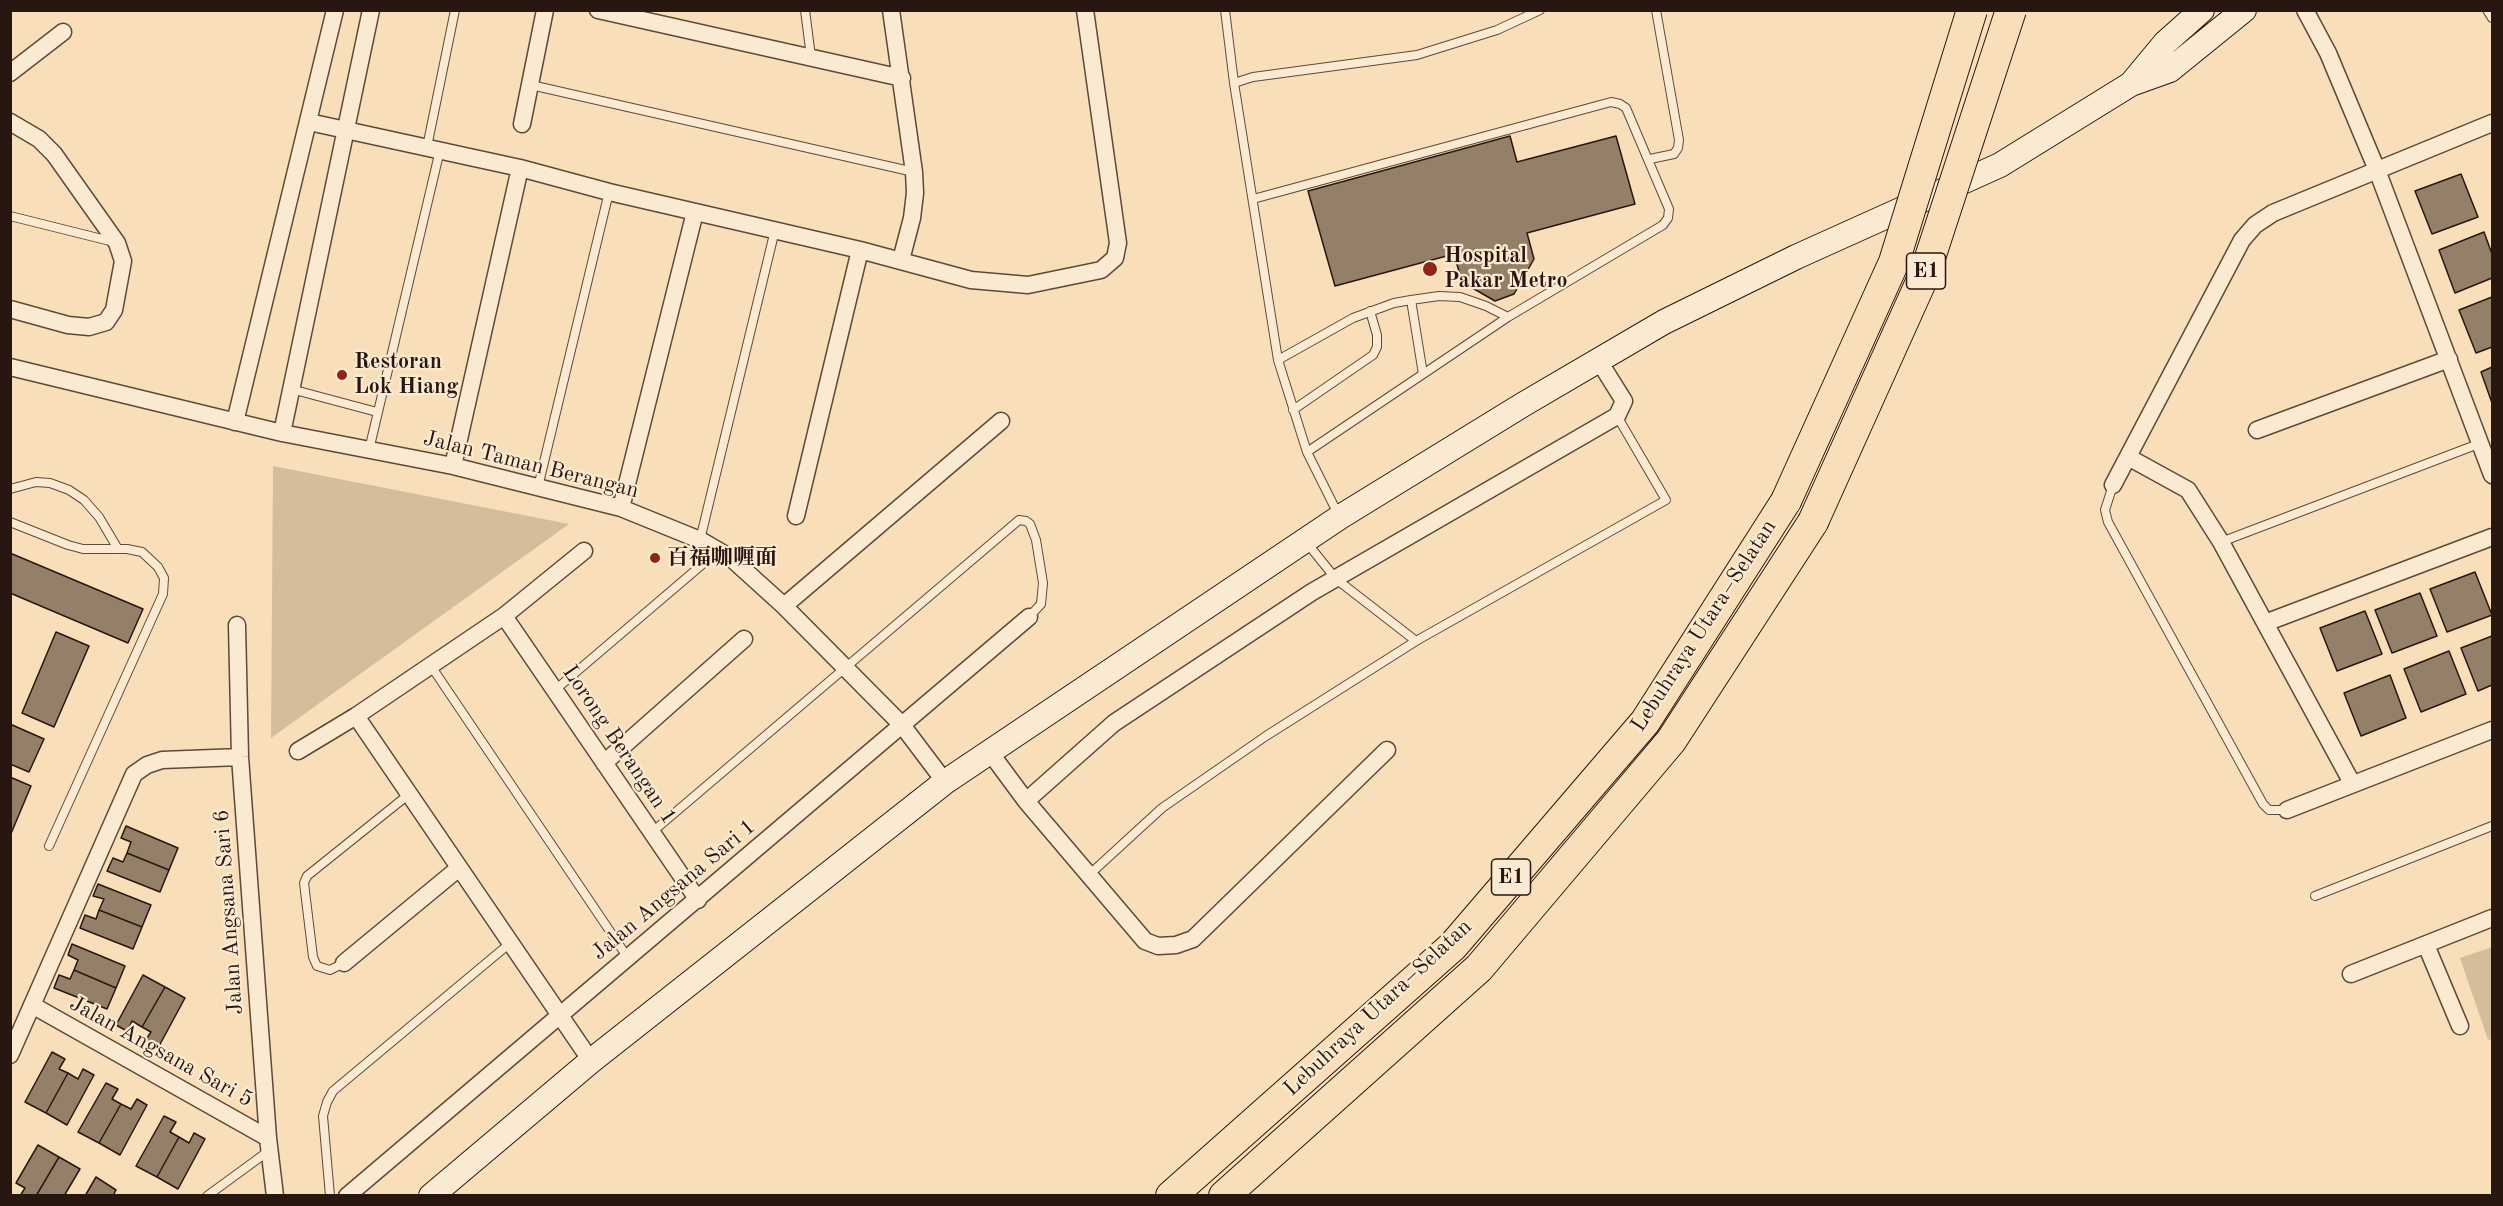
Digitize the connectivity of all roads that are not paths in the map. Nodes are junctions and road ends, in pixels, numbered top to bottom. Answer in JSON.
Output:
{"nodes":[{"id":1,"x":335,"y":10,"type":"edge"},
{"id":2,"x":371,"y":10,"type":"edge"},
{"id":3,"x":455,"y":10,"type":"edge"},
{"id":4,"x":545,"y":10,"type":"edge"},
{"id":5,"x":598,"y":10,"type":"edge"},
{"id":6,"x":805,"y":10,"type":"edge"},
{"id":7,"x":891,"y":10,"type":"edge"},
{"id":8,"x":1085,"y":10,"type":"edge"},
{"id":9,"x":1225,"y":10,"type":"edge"},
{"id":10,"x":1540,"y":10,"type":"edge"},
{"id":11,"x":1656,"y":10,"type":"edge"},
{"id":12,"x":1972,"y":10,"type":"edge"},
{"id":13,"x":2011,"y":10,"type":"edge"},
{"id":14,"x":2202,"y":10,"type":"edge"},
{"id":15,"x":2244,"y":10,"type":"edge"},
{"id":16,"x":2306,"y":10,"type":"edge"},
{"id":17,"x":2487,"y":10,"type":"edge"},
{"id":18,"x":2493,"y":18,"type":"edge"},
{"id":19,"x":63,"y":33,"type":"dead end"},
{"id":20,"x":811,"y":57,"type":"junction"},
{"id":21,"x":10,"y":73,"type":"edge"},
{"id":22,"x":902,"y":78,"type":"junction"},
{"id":23,"x":1234,"y":83,"type":"junction"},
{"id":24,"x":2131,"y":84,"type":"junction"},
{"id":25,"x":531,"y":86,"type":"junction"},
{"id":26,"x":10,"y":122,"type":"edge"},
{"id":27,"x":309,"y":122,"type":"junction"},
{"id":28,"x":2493,"y":123,"type":"edge"},
{"id":29,"x":522,"y":124,"type":"dead end"},
{"id":30,"x":345,"y":129,"type":"junction"},
{"id":31,"x":434,"y":148,"type":"junction"},
{"id":32,"x":1650,"y":159,"type":"junction"},
{"id":33,"x":520,"y":168,"type":"junction"},
{"id":34,"x":2377,"y":170,"type":"junction"},
{"id":35,"x":914,"y":172,"type":"junction"},
{"id":36,"x":609,"y":192,"type":"junction"},
{"id":37,"x":1254,"y":199,"type":"junction"},
{"id":38,"x":695,"y":212,"type":"junction"},
{"id":39,"x":10,"y":216,"type":"edge"},
{"id":40,"x":775,"y":230,"type":"junction"},
{"id":41,"x":117,"y":243,"type":"junction"},
{"id":42,"x":860,"y":250,"type":"junction"},
{"id":43,"x":901,"y":260,"type":"junction"},
{"id":44,"x":1411,"y":300,"type":"junction"},
{"id":45,"x":10,"y":309,"type":"edge"},
{"id":46,"x":1370,"y":311,"type":"junction"},
{"id":47,"x":1508,"y":317,"type":"junction"},
{"id":48,"x":2449,"y":359,"type":"junction"},
{"id":49,"x":1278,"y":360,"type":"junction"},
{"id":50,"x":1599,"y":361,"type":"junction"},
{"id":51,"x":10,"y":367,"type":"edge"},
{"id":52,"x":1423,"y":374,"type":"junction"},
{"id":53,"x":291,"y":389,"type":"junction"},
{"id":54,"x":1293,"y":410,"type":"junction"},
{"id":55,"x":377,"y":412,"type":"junction"},
{"id":56,"x":1617,"y":416,"type":"junction"},
{"id":57,"x":1001,"y":421,"type":"dead end"},
{"id":58,"x":235,"y":422,"type":"junction"},
{"id":59,"x":2258,"y":430,"type":"dead end"},
{"id":60,"x":282,"y":433,"type":"junction"},
{"id":61,"x":2481,"y":443,"type":"junction"},
{"id":62,"x":369,"y":450,"type":"junction"},
{"id":63,"x":1306,"y":453,"type":"junction"},
{"id":64,"x":2128,"y":457,"type":"junction"},
{"id":65,"x":453,"y":466,"type":"junction"},
{"id":66,"x":2493,"y":475,"type":"edge"},
{"id":67,"x":2113,"y":485,"type":"joint"},
{"id":68,"x":538,"y":487,"type":"junction"},
{"id":69,"x":10,"y":489,"type":"edge"},
{"id":70,"x":621,"y":508,"type":"junction"},
{"id":71,"x":796,"y":516,"type":"dead end"},
{"id":72,"x":1340,"y":517,"type":"junction"},
{"id":73,"x":10,"y":522,"type":"edge"},
{"id":74,"x":2493,"y":537,"type":"edge"},
{"id":75,"x":700,"y":540,"type":"junction"},
{"id":76,"x":1305,"y":540,"type":"junction"},
{"id":77,"x":2221,"y":542,"type":"junction"},
{"id":78,"x":118,"y":549,"type":"junction"},
{"id":79,"x":719,"y":550,"type":"junction"},
{"id":80,"x":584,"y":551,"type":"dead end"},
{"id":81,"x":1336,"y":579,"type":"junction"},
{"id":82,"x":784,"y":606,"type":"junction"},
{"id":83,"x":504,"y":616,"type":"junction"},
{"id":84,"x":1029,"y":617,"type":"joint"},
{"id":85,"x":2265,"y":622,"type":"junction"},
{"id":86,"x":237,"y":625,"type":"dead end"},
{"id":87,"x":744,"y":639,"type":"dead end"},
{"id":88,"x":1416,"y":641,"type":"junction"},
{"id":89,"x":431,"y":666,"type":"junction"},
{"id":90,"x":844,"y":668,"type":"junction"},
{"id":91,"x":555,"y":690,"type":"junction"},
{"id":92,"x":356,"y":716,"type":"junction"},
{"id":93,"x":902,"y":725,"type":"junction"},
{"id":94,"x":2493,"y":730,"type":"edge"},
{"id":95,"x":1387,"y":750,"type":"dead end"},
{"id":96,"x":298,"y":751,"type":"dead end"},
{"id":97,"x":989,"y":751,"type":"junction"},
{"id":98,"x":240,"y":757,"type":"junction"},
{"id":99,"x":604,"y":763,"type":"junction"},
{"id":100,"x":945,"y":782,"type":"junction"},
{"id":101,"x":2352,"y":783,"type":"junction"},
{"id":102,"x":408,"y":795,"type":"junction"},
{"id":103,"x":1026,"y":801,"type":"junction"},
{"id":104,"x":2287,"y":810,"type":"joint"},
{"id":105,"x":2493,"y":826,"type":"edge"},
{"id":106,"x":651,"y":833,"type":"junction"},
{"id":107,"x":49,"y":846,"type":"dead end"},
{"id":108,"x":459,"y":868,"type":"junction"},
{"id":109,"x":1090,"y":874,"type":"junction"},
{"id":110,"x":2315,"y":896,"type":"dead end"},
{"id":111,"x":698,"y":900,"type":"junction"},
{"id":112,"x":2493,"y":918,"type":"edge"},
{"id":113,"x":509,"y":944,"type":"junction"},
{"id":114,"x":2426,"y":945,"type":"junction"},
{"id":115,"x":628,"y":958,"type":"junction"},
{"id":116,"x":344,"y":963,"type":"joint"},
{"id":117,"x":2351,"y":974,"type":"dead end"},
{"id":118,"x":32,"y":1005,"type":"junction"},
{"id":119,"x":560,"y":1015,"type":"junction"},
{"id":120,"x":2460,"y":1026,"type":"dead end"},
{"id":121,"x":10,"y":1055,"type":"edge"},
{"id":122,"x":591,"y":1061,"type":"junction"},
{"id":123,"x":269,"y":1144,"type":"junction"},
{"id":124,"x":207,"y":1196,"type":"edge"},
{"id":125,"x":275,"y":1196,"type":"edge"},
{"id":126,"x":330,"y":1196,"type":"edge"},
{"id":127,"x":347,"y":1196,"type":"edge"},
{"id":128,"x":432,"y":1196,"type":"edge"},
{"id":129,"x":1171,"y":1196,"type":"edge"},
{"id":130,"x":1224,"y":1196,"type":"edge"}],
"edges":[{"from":1,"to":27,"type":"street"},
{"from":2,"to":30,"type":"street"},
{"from":3,"to":31,"type":"lane"},
{"from":4,"to":25,"type":"street"},
{"from":5,"to":20,"type":"street"},
{"from":6,"to":20,"type":"lane"},
{"from":7,"to":22,"type":"street"},
{"from":8,"to":43,"type":"street"},
{"from":9,"to":23,"type":"lane"},
{"from":10,"to":23,"type":"lane"},
{"from":11,"to":32,"type":"lane"},
{"from":12,"to":129,"type":"highway","name":"Lebuhraya Utara–Selatan","number":"E1","bridge":true},
{"from":13,"to":130,"type":"highway","name":"Lebuhraya Utara–Selatan","number":"E1","bridge":true},
{"from":14,"to":24,"type":"main road"},
{"from":15,"to":24,"type":"main road"},
{"from":16,"to":34,"type":"street"},
{"from":17,"to":18,"type":"lane"},
{"from":19,"to":21,"type":"street"},
{"from":20,"to":22,"type":"street"},
{"from":22,"to":35,"type":"street"},
{"from":23,"to":37,"type":"lane"},
{"from":24,"to":50,"type":"main road"},
{"from":25,"to":29,"type":"street"},
{"from":25,"to":35,"type":"lane"},
{"from":26,"to":41,"type":"street"},
{"from":27,"to":30,"type":"street"},
{"from":27,"to":58,"type":"street"},
{"from":28,"to":34,"type":"street"},
{"from":30,"to":31,"type":"street"},
{"from":30,"to":53,"type":"street"},
{"from":31,"to":33,"type":"street"},
{"from":31,"to":55,"type":"lane"},
{"from":32,"to":37,"type":"lane"},
{"from":32,"to":47,"type":"lane"},
{"from":33,"to":36,"type":"street"},
{"from":33,"to":65,"type":"street"},
{"from":34,"to":48,"type":"street"},
{"from":34,"to":64,"type":"street"},
{"from":35,"to":43,"type":"street"},
{"from":36,"to":38,"type":"street"},
{"from":36,"to":68,"type":"lane"},
{"from":37,"to":49,"type":"lane"},
{"from":38,"to":40,"type":"street"},
{"from":38,"to":70,"type":"street"},
{"from":39,"to":41,"type":"lane"},
{"from":40,"to":42,"type":"street"},
{"from":40,"to":75,"type":"lane"},
{"from":41,"to":45,"type":"street"},
{"from":42,"to":43,"type":"street"},
{"from":42,"to":71,"type":"street"},
{"from":44,"to":46,"type":"lane"},
{"from":44,"to":47,"type":"lane"},
{"from":44,"to":52,"type":"lane"},
{"from":46,"to":49,"type":"lane"},
{"from":46,"to":54,"type":"lane"},
{"from":47,"to":52,"type":"lane"},
{"from":48,"to":59,"type":"street"},
{"from":48,"to":61,"type":"street"},
{"from":49,"to":54,"type":"lane"},
{"from":50,"to":56,"type":"street"},
{"from":50,"to":72,"type":"main road"},
{"from":51,"to":58,"type":"street","name":"Jalan Taman Berangan"},
{"from":52,"to":63,"type":"lane"},
{"from":53,"to":55,"type":"lane"},
{"from":53,"to":60,"type":"street"},
{"from":54,"to":63,"type":"lane"},
{"from":55,"to":62,"type":"lane"},
{"from":56,"to":81,"type":"street"},
{"from":56,"to":88,"type":"lane"},
{"from":57,"to":82,"type":"street"},
{"from":58,"to":60,"type":"street","name":"Jalan Taman Berangan"},
{"from":60,"to":62,"type":"street","name":"Jalan Taman Berangan"},
{"from":61,"to":66,"type":"street"},
{"from":61,"to":77,"type":"lane"},
{"from":62,"to":65,"type":"street","name":"Jalan Taman Berangan"},
{"from":63,"to":72,"type":"lane"},
{"from":64,"to":67,"type":"street"},
{"from":64,"to":77,"type":"street"},
{"from":65,"to":68,"type":"street","name":"Jalan Taman Berangan"},
{"from":67,"to":104,"type":"lane"},
{"from":68,"to":70,"type":"street","name":"Jalan Taman Berangan"},
{"from":69,"to":78,"type":"lane"},
{"from":70,"to":75,"type":"street","name":"Jalan Taman Berangan"},
{"from":72,"to":76,"type":"main road"},
{"from":73,"to":78,"type":"lane"},
{"from":74,"to":85,"type":"street"},
{"from":75,"to":79,"type":"street","name":"Jalan Taman Berangan"},
{"from":76,"to":81,"type":"lane"},
{"from":76,"to":97,"type":"main road"},
{"from":77,"to":85,"type":"street"},
{"from":78,"to":107,"type":"lane"},
{"from":79,"to":82,"type":"street","name":"Jalan Taman Berangan"},
{"from":79,"to":91,"type":"lane"},
{"from":80,"to":83,"type":"street"},
{"from":81,"to":88,"type":"lane"},
{"from":81,"to":103,"type":"street"},
{"from":82,"to":90,"type":"street","name":"Jalan Taman Berangan"},
{"from":83,"to":89,"type":"street"},
{"from":83,"to":91,"type":"street","name":"Lorong Berangan 1"},
{"from":84,"to":90,"type":"lane"},
{"from":84,"to":93,"type":"street","name":"Jalan Angsana Sari 1"},
{"from":85,"to":101,"type":"street"},
{"from":86,"to":98,"type":"street","name":"Jalan Angsana Sari 6"},
{"from":87,"to":99,"type":"street"},
{"from":88,"to":109,"type":"lane"},
{"from":89,"to":92,"type":"street"},
{"from":89,"to":115,"type":"lane"},
{"from":90,"to":93,"type":"street","name":"Jalan Taman Berangan"},
{"from":90,"to":106,"type":"lane"},
{"from":91,"to":99,"type":"street","name":"Lorong Berangan 1"},
{"from":92,"to":96,"type":"street"},
{"from":92,"to":102,"type":"street"},
{"from":93,"to":100,"type":"street","name":"Jalan Taman Berangan"},
{"from":93,"to":111,"type":"street","name":"Jalan Angsana Sari 1"},
{"from":94,"to":101,"type":"street"},
{"from":95,"to":109,"type":"street"},
{"from":97,"to":100,"type":"main road"},
{"from":97,"to":103,"type":"street"},
{"from":98,"to":118,"type":"street"},
{"from":98,"to":123,"type":"street","name":"Jalan Angsana Sari 6"},
{"from":99,"to":106,"type":"street","name":"Lorong Berangan 1"},
{"from":100,"to":122,"type":"main road"},
{"from":101,"to":104,"type":"street"},
{"from":102,"to":108,"type":"street"},
{"from":102,"to":116,"type":"lane"},
{"from":103,"to":109,"type":"street"},
{"from":105,"to":110,"type":"lane"},
{"from":106,"to":111,"type":"street","name":"Lorong Berangan 1"},
{"from":108,"to":113,"type":"street"},
{"from":108,"to":116,"type":"street"},
{"from":111,"to":115,"type":"street","name":"Jalan Angsana Sari 1"},
{"from":112,"to":114,"type":"street"},
{"from":113,"to":119,"type":"street"},
{"from":113,"to":126,"type":"lane"},
{"from":114,"to":117,"type":"street"},
{"from":114,"to":120,"type":"street"},
{"from":115,"to":119,"type":"street","name":"Jalan Angsana Sari 1"},
{"from":118,"to":121,"type":"street"},
{"from":118,"to":123,"type":"street","name":"Jalan Angsana Sari 5"},
{"from":119,"to":122,"type":"street"},
{"from":119,"to":127,"type":"street","name":"Jalan Angsana Sari 1"},
{"from":122,"to":128,"type":"main road"},
{"from":123,"to":124,"type":"lane"},
{"from":123,"to":125,"type":"street","name":"Jalan Angsana Sari 6"}]}
